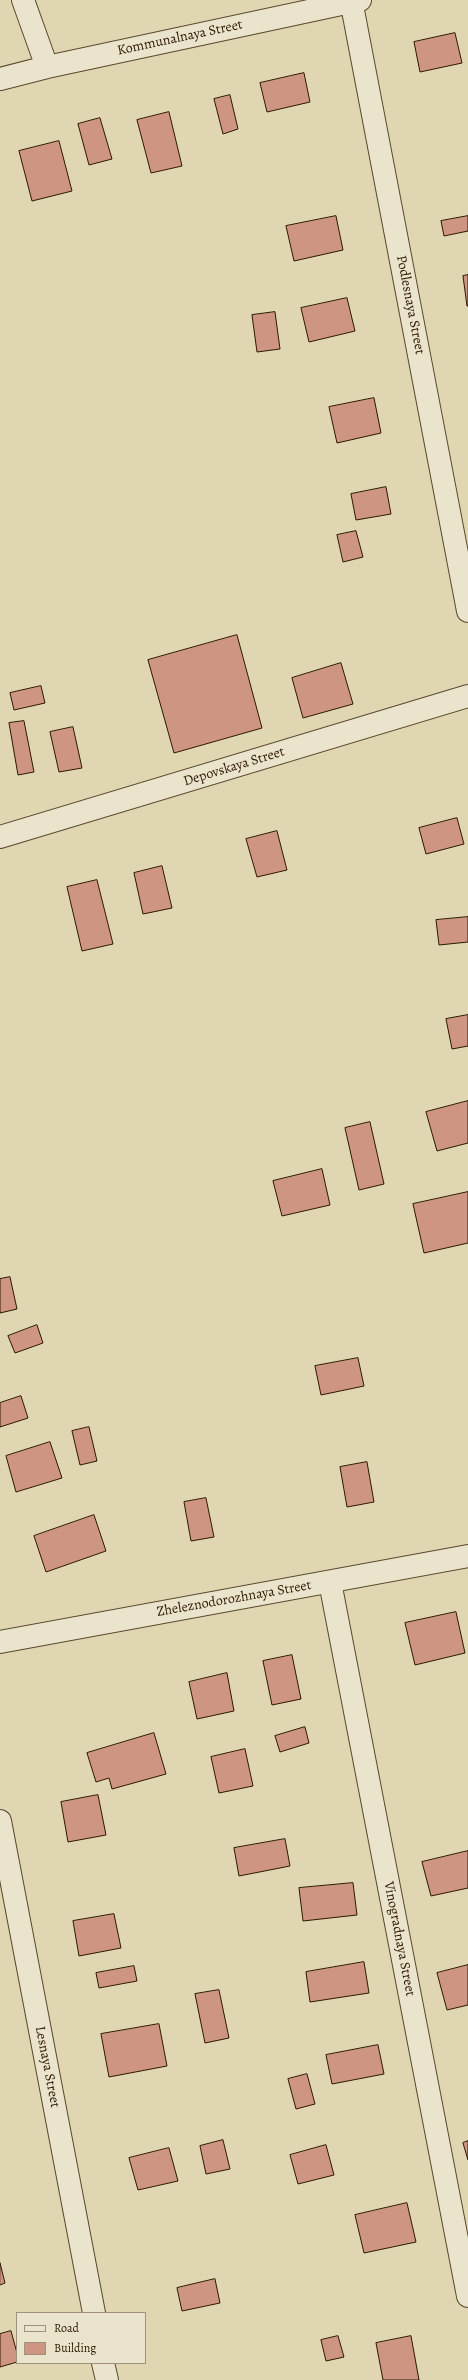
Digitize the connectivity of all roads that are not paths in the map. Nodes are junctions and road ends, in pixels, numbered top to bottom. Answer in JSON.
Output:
{"nodes":[{"id":1,"x":23,"y":0,"type":"edge"},
{"id":2,"x":355,"y":1,"type":"edge"},
{"id":3,"x":47,"y":67,"type":"junction"},
{"id":4,"x":0,"y":79,"type":"edge"},
{"id":5,"x":468,"y":611,"type":"edge"},
{"id":6,"x":468,"y":696,"type":"edge"},
{"id":7,"x":0,"y":838,"type":"edge"},
{"id":8,"x":468,"y":1556,"type":"edge"},
{"id":9,"x":330,"y":1582,"type":"junction"},
{"id":10,"x":0,"y":1642,"type":"edge"},
{"id":11,"x":0,"y":1821,"type":"edge"},
{"id":12,"x":468,"y":2296,"type":"edge"},
{"id":13,"x":94,"y":2312,"type":"edge"},
{"id":14,"x":103,"y":2364,"type":"edge"},
{"id":15,"x":107,"y":2380,"type":"edge"}],
"edges":[{"from":1,"to":3,"type":"street"},
{"from":2,"to":3,"type":"street","name":"Kommunalnaya Street"},
{"from":2,"to":5,"type":"street","name":"Podlesnaya Street"},
{"from":3,"to":4,"type":"street","name":"Kommunalnaya Street"},
{"from":6,"to":7,"type":"street","name":"Depovskaya Street"},
{"from":8,"to":9,"type":"street","name":"Zheleznodorozhnaya Street"},
{"from":9,"to":10,"type":"street","name":"Zheleznodorozhnaya Street"},
{"from":9,"to":12,"type":"street","name":"Vinogradnaya Street"},
{"from":11,"to":13,"type":"street","name":"Lesnaya Street"},
{"from":14,"to":15,"type":"street"}]}
